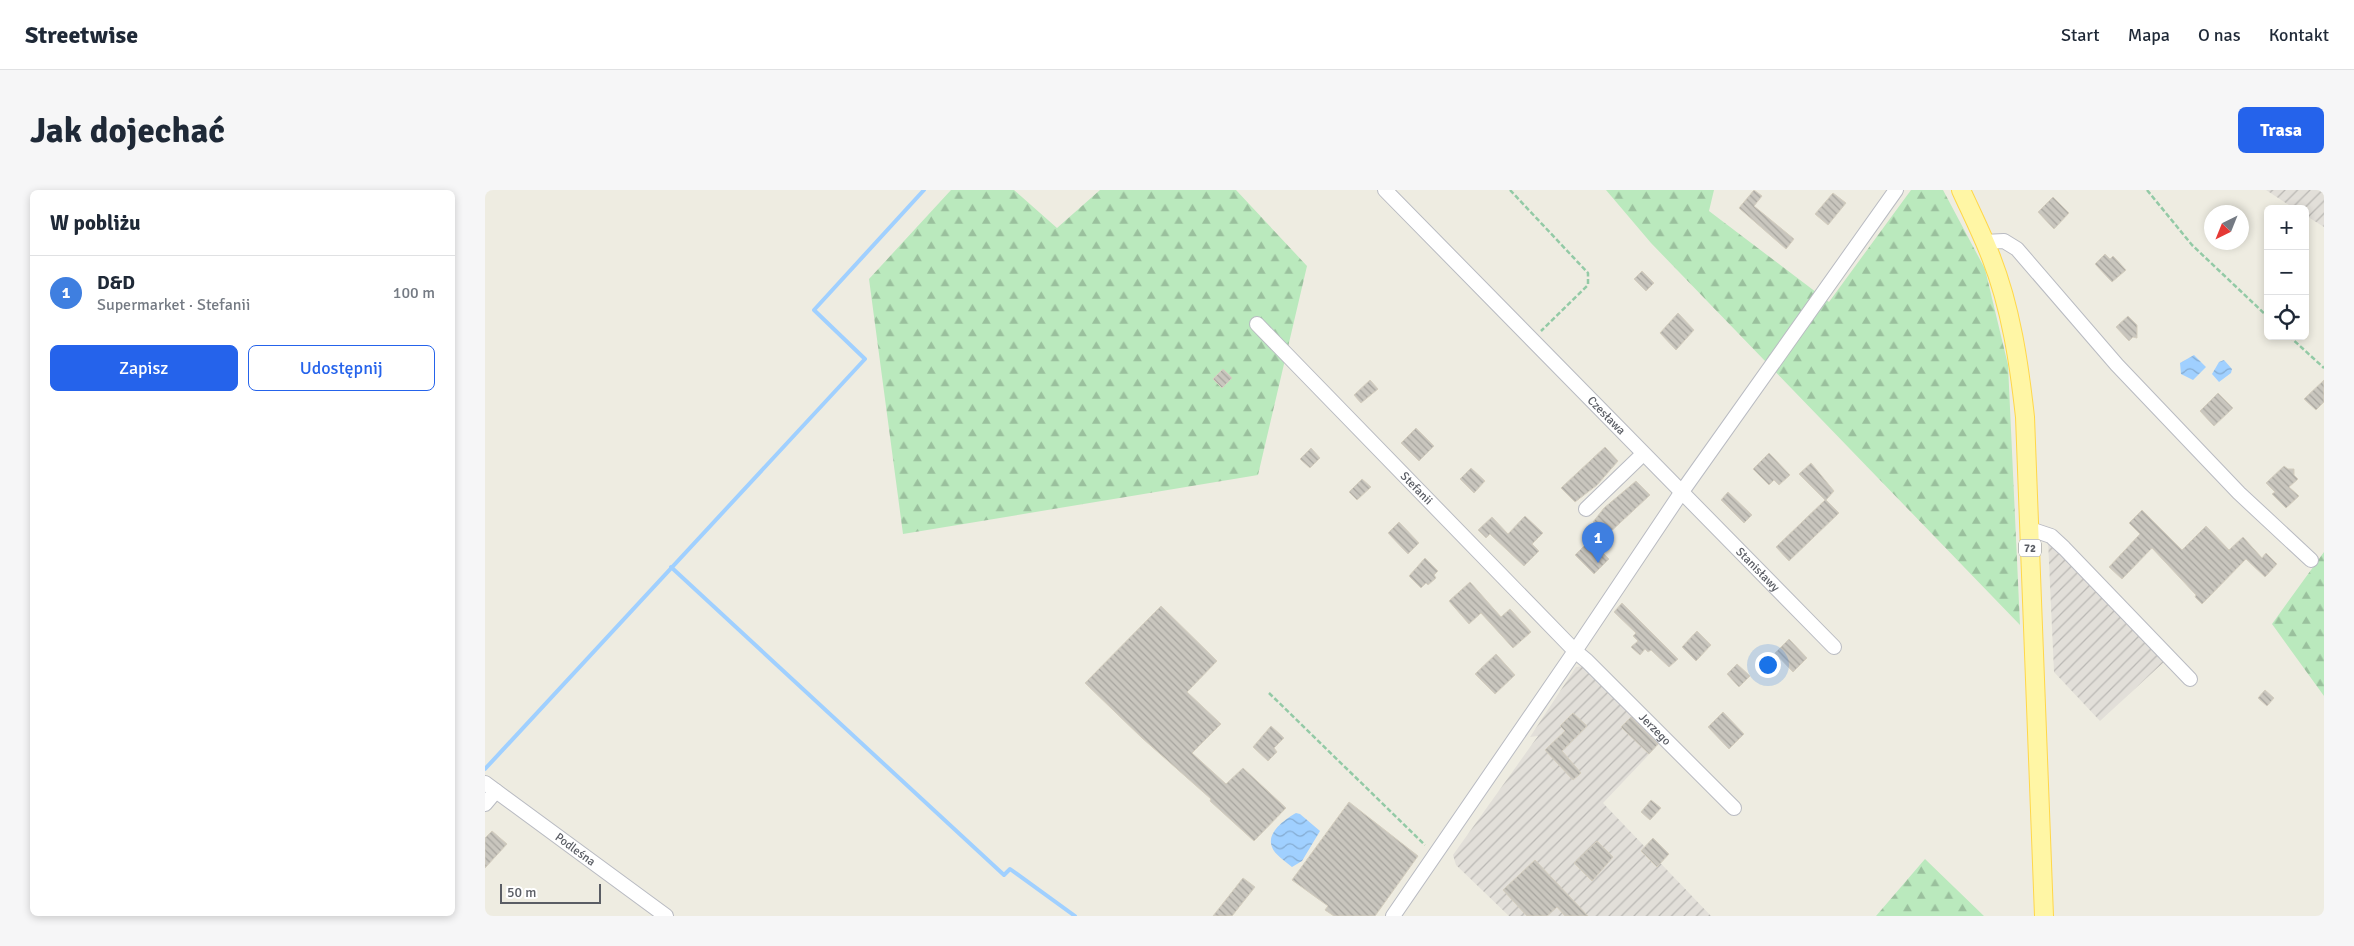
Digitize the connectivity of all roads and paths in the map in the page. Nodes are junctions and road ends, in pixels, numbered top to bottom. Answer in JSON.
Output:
{"nodes":[{"id":1,"x":1385,"y":190,"type":"edge"},
{"id":2,"x":1510,"y":190,"type":"edge"},
{"id":3,"x":1896,"y":190,"type":"edge"},
{"id":4,"x":1961,"y":190,"type":"edge"},
{"id":5,"x":2147,"y":190,"type":"edge"},
{"id":6,"x":1984,"y":242,"type":"junction"},
{"id":7,"x":2264,"y":313,"type":"edge"},
{"id":8,"x":1257,"y":324,"type":"dead end"},
{"id":9,"x":2293,"y":340,"type":"edge"},
{"id":10,"x":1531,"y":341,"type":"junction"},
{"id":11,"x":2324,"y":368,"type":"edge"},
{"id":12,"x":1643,"y":454,"type":"junction"},
{"id":13,"x":1681,"y":493,"type":"junction"},
{"id":14,"x":1586,"y":509,"type":"dead end"},
{"id":15,"x":2030,"y":529,"type":"junction"},
{"id":16,"x":2311,"y":560,"type":"dead end"},
{"id":17,"x":1834,"y":647,"type":"dead end"},
{"id":18,"x":1575,"y":652,"type":"junction"},
{"id":19,"x":2189,"y":679,"type":"dead end"},
{"id":20,"x":1269,"y":693,"type":"dead end"},
{"id":21,"x":491,"y":787,"type":"edge"},
{"id":22,"x":485,"y":804,"type":"edge"},
{"id":23,"x":1734,"y":808,"type":"dead end"},
{"id":24,"x":1438,"y":852,"type":"junction"},
{"id":25,"x":665,"y":916,"type":"edge"},
{"id":26,"x":1393,"y":916,"type":"edge"},
{"id":27,"x":2044,"y":916,"type":"edge"}],
"edges":[{"from":1,"to":10,"type":"street","name":"Czesława"},
{"from":2,"to":10,"type":"path"},
{"from":3,"to":13,"type":"street"},
{"from":4,"to":6,"type":"main road","number":"72"},
{"from":5,"to":7,"type":"path"},
{"from":6,"to":15,"type":"main road","number":"72"},
{"from":6,"to":16,"type":"street"},
{"from":8,"to":18,"type":"street","name":"Stefanii"},
{"from":9,"to":11,"type":"path"},
{"from":10,"to":12,"type":"street","name":"Czesława"},
{"from":12,"to":13,"type":"street","name":"Czesława"},
{"from":12,"to":14,"type":"street"},
{"from":13,"to":17,"type":"street","name":"Stanisławy"},
{"from":13,"to":18,"type":"street"},
{"from":15,"to":19,"type":"street"},
{"from":15,"to":27,"type":"main road","number":"72"},
{"from":18,"to":23,"type":"street","name":"Jerzego"},
{"from":18,"to":24,"type":"street"},
{"from":20,"to":24,"type":"path"},
{"from":21,"to":22,"type":"street"},
{"from":21,"to":25,"type":"street","name":"Podleśna"},
{"from":24,"to":26,"type":"street"}]}
